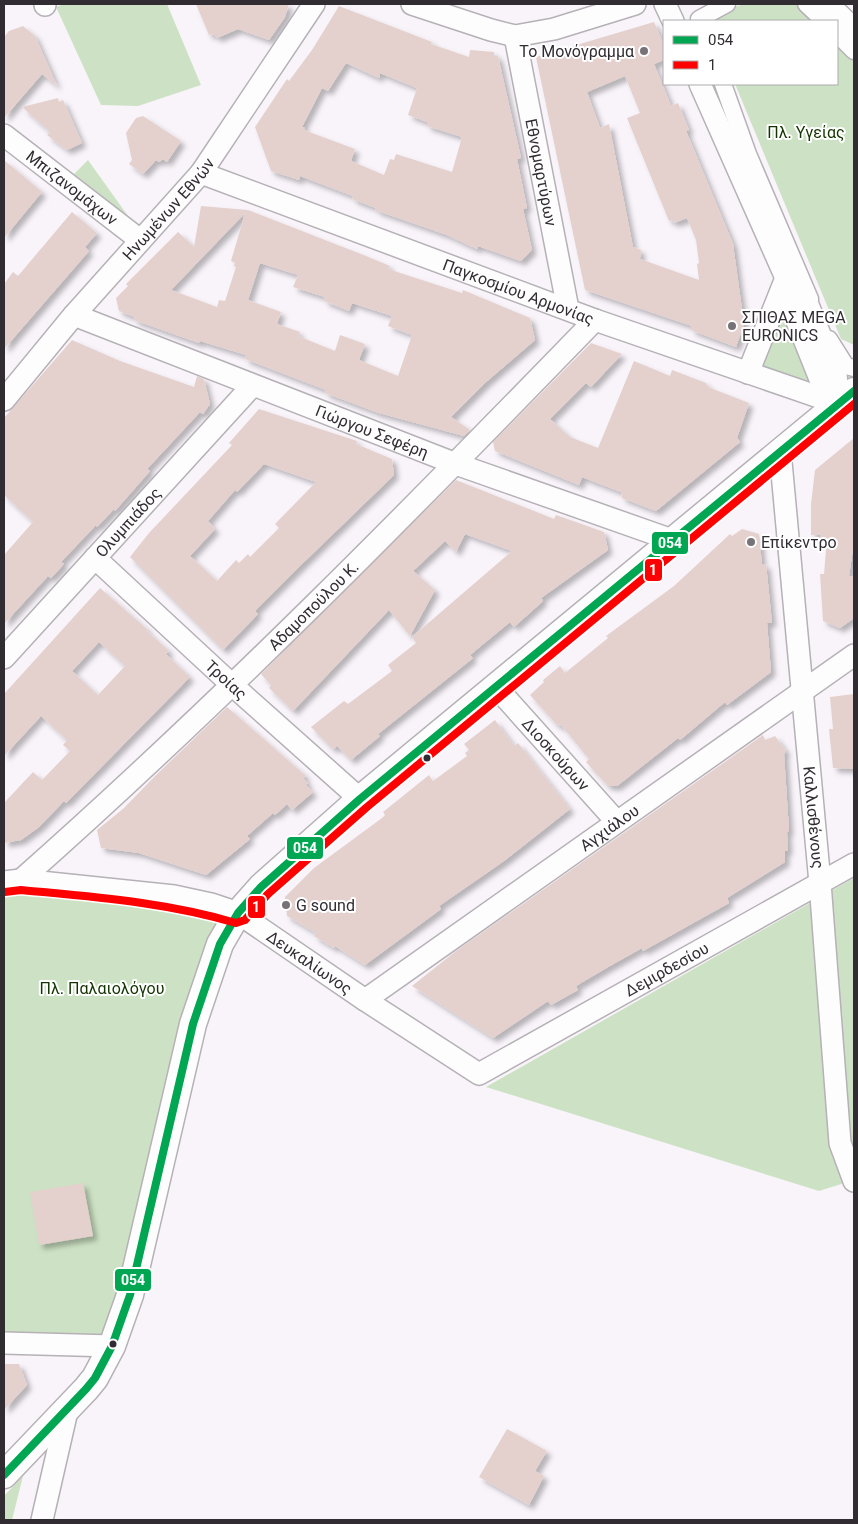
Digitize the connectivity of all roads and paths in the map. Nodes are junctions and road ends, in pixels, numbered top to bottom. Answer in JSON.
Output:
{"nodes":[{"id":1,"x":314,"y":4,"type":"edge"},
{"id":2,"x":412,"y":4,"type":"edge"},
{"id":3,"x":635,"y":4,"type":"edge"},
{"id":4,"x":665,"y":4,"type":"edge"},
{"id":5,"x":728,"y":4,"type":"edge"},
{"id":6,"x":806,"y":4,"type":"edge"},
{"id":7,"x":828,"y":4,"type":"edge"},
{"id":8,"x":672,"y":20,"type":"edge"},
{"id":9,"x":700,"y":20,"type":"edge"},
{"id":10,"x":823,"y":20,"type":"edge"},
{"id":11,"x":854,"y":29,"type":"edge"},
{"id":12,"x":838,"y":35,"type":"edge"},
{"id":13,"x":515,"y":36,"type":"junction"},
{"id":14,"x":854,"y":51,"type":"edge"},
{"id":15,"x":700,"y":85,"type":"edge"},
{"id":16,"x":723,"y":85,"type":"edge"},
{"id":17,"x":4,"y":135,"type":"edge"},
{"id":18,"x":201,"y":173,"type":"junction"},
{"id":19,"x":140,"y":240,"type":"junction"},
{"id":20,"x":786,"y":278,"type":"junction"},
{"id":21,"x":568,"y":309,"type":"junction"},
{"id":22,"x":74,"y":315,"type":"junction"},
{"id":23,"x":595,"y":320,"type":"junction"},
{"id":24,"x":854,"y":368,"type":"edge"},
{"id":25,"x":748,"y":373,"type":"junction"},
{"id":26,"x":252,"y":386,"type":"junction"},
{"id":27,"x":846,"y":398,"type":"edge"},
{"id":28,"x":4,"y":399,"type":"edge"},
{"id":29,"x":780,"y":451,"type":"junction"},
{"id":30,"x":456,"y":464,"type":"junction"},
{"id":31,"x":672,"y":540,"type":"junction"},
{"id":32,"x":95,"y":558,"type":"junction"},
{"id":33,"x":854,"y":655,"type":"edge"},
{"id":34,"x":4,"y":658,"type":"edge"},
{"id":35,"x":231,"y":684,"type":"junction"},
{"id":36,"x":496,"y":687,"type":"junction"},
{"id":37,"x":801,"y":693,"type":"junction"},
{"id":38,"x":360,"y":799,"type":"junction"},
{"id":39,"x":616,"y":822,"type":"junction"},
{"id":40,"x":854,"y":864,"type":"edge"},
{"id":41,"x":12,"y":881,"type":"edge"},
{"id":42,"x":820,"y":884,"type":"junction"},
{"id":43,"x":238,"y":913,"type":"junction"},
{"id":44,"x":365,"y":1000,"type":"junction"},
{"id":45,"x":479,"y":1074,"type":"joint"},
{"id":46,"x":854,"y":1181,"type":"edge"},
{"id":47,"x":4,"y":1342,"type":"edge"},
{"id":48,"x":112,"y":1346,"type":"junction"},
{"id":49,"x":67,"y":1411,"type":"junction"},
{"id":50,"x":4,"y":1475,"type":"edge"},
{"id":51,"x":42,"y":1520,"type":"edge"}],
"edges":[{"from":1,"to":18,"type":"street","name":"Ηνωμένων Εθνών"},
{"from":2,"to":13,"type":"street"},
{"from":3,"to":13,"type":"street"},
{"from":4,"to":8,"type":"street"},
{"from":5,"to":9,"type":"street"},
{"from":6,"to":10,"type":"street"},
{"from":7,"to":11,"type":"street"},
{"from":12,"to":14,"type":"street"},
{"from":13,"to":21,"type":"street","name":"Εθνομαρτύρων"},
{"from":15,"to":20,"type":"street"},
{"from":16,"to":24,"type":"street"},
{"from":17,"to":19,"type":"street","name":"Μπιζανομάχων"},
{"from":18,"to":19,"type":"street","name":"Ηνωμένων Εθνών"},
{"from":18,"to":21,"type":"street","name":"Παγκοσμίου Αρμονίας"},
{"from":19,"to":22,"type":"street","name":"Ηνωμένων Εθνών"},
{"from":20,"to":25,"type":"street"},
{"from":20,"to":27,"type":"street"},
{"from":21,"to":23,"type":"street","name":"Παγκοσμίου Αρμονίας"},
{"from":22,"to":26,"type":"street","name":"Γιώργου Σεφέρη"},
{"from":22,"to":28,"type":"street","name":"Ηνωμένων Εθνών"},
{"from":23,"to":25,"type":"street","name":"Παγκοσμίου Αρμονίας"},
{"from":23,"to":30,"type":"street","name":"Αδαμοπούλου Κ."},
{"from":25,"to":27,"type":"street","name":"Παγκοσμίου Αρμονίας"},
{"from":26,"to":30,"type":"street","name":"Γιώργου Σεφέρη"},
{"from":26,"to":32,"type":"street","name":"Ολυμπιάδος"},
{"from":27,"to":29,"type":"street"},
{"from":29,"to":31,"type":"street"},
{"from":29,"to":37,"type":"street","name":"Καλλισθένους"},
{"from":30,"to":31,"type":"street","name":"Γιώργου Σεφέρη"},
{"from":30,"to":35,"type":"street","name":"Αδαμοπούλου Κ."},
{"from":31,"to":36,"type":"street"},
{"from":32,"to":34,"type":"street","name":"Ολυμπιάδος"},
{"from":32,"to":35,"type":"street","name":"Τροίας"},
{"from":33,"to":37,"type":"street","name":"Αγχιάλου"},
{"from":35,"to":38,"type":"street","name":"Τροίας"},
{"from":35,"to":41,"type":"street","name":"Αδαμοπούλου Κ."},
{"from":36,"to":38,"type":"street"},
{"from":36,"to":39,"type":"street","name":"Διοσκούρων"},
{"from":37,"to":39,"type":"street","name":"Αγχιάλου"},
{"from":37,"to":42,"type":"street","name":"Καλλισθένους"},
{"from":38,"to":43,"type":"street"},
{"from":39,"to":44,"type":"street","name":"Αγχιάλου"},
{"from":40,"to":42,"type":"street","name":"Δεμιρδεσίου"},
{"from":41,"to":43,"type":"street","name":"Δευκαλίωνος"},
{"from":42,"to":45,"type":"street","name":"Δεμιρδεσίου"},
{"from":42,"to":46,"type":"street","name":"Καλλισθένους"},
{"from":43,"to":44,"type":"street","name":"Δευκαλίωνος"},
{"from":43,"to":48,"type":"street"},
{"from":44,"to":45,"type":"street","name":"Δευκαλίωνος"},
{"from":47,"to":48,"type":"street"},
{"from":48,"to":49,"type":"street"},
{"from":49,"to":50,"type":"street"},
{"from":49,"to":51,"type":"street"}]}
